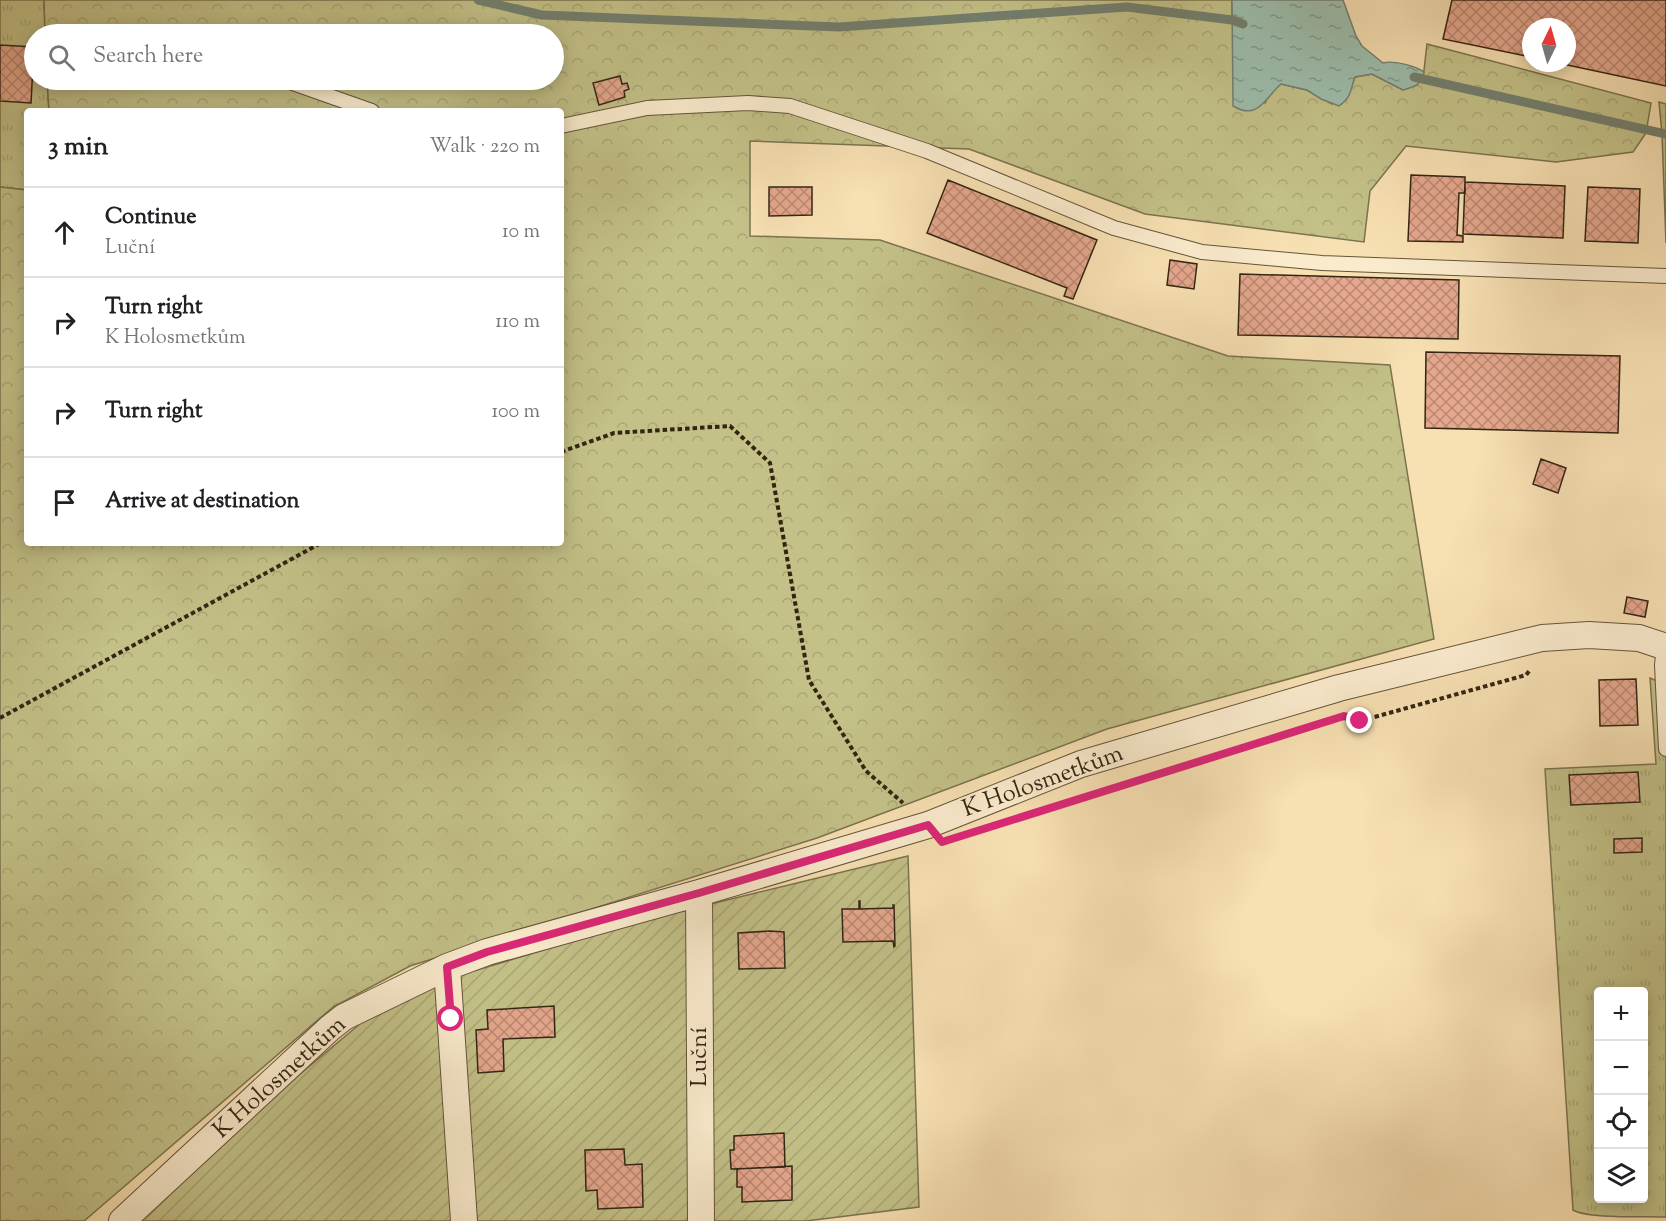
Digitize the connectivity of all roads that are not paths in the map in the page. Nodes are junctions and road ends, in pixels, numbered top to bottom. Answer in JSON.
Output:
{"nodes":[{"id":1,"x":313,"y":90,"type":"edge"},
{"id":2,"x":364,"y":108,"type":"edge"},
{"id":3,"x":564,"y":125,"type":"edge"},
{"id":4,"x":1666,"y":276,"type":"edge"},
{"id":5,"x":1665,"y":646,"type":"edge"},
{"id":6,"x":1666,"y":749,"type":"edge"},
{"id":7,"x":699,"y":893,"type":"junction"},
{"id":8,"x":447,"y":967,"type":"junction"},
{"id":9,"x":122,"y":1221,"type":"edge"},
{"id":10,"x":464,"y":1221,"type":"edge"},
{"id":11,"x":701,"y":1221,"type":"edge"}],
"edges":[{"from":1,"to":2,"type":"lane"},
{"from":3,"to":4,"type":"lane"},
{"from":5,"to":6,"type":"lane"},
{"from":5,"to":7,"type":"street","name":"K Holosmetkům"},
{"from":7,"to":8,"type":"street","name":"K Holosmetkům"},
{"from":7,"to":11,"type":"street","name":"Luční"},
{"from":8,"to":9,"type":"street","name":"K Holosmetkům"},
{"from":8,"to":10,"type":"street"}]}
